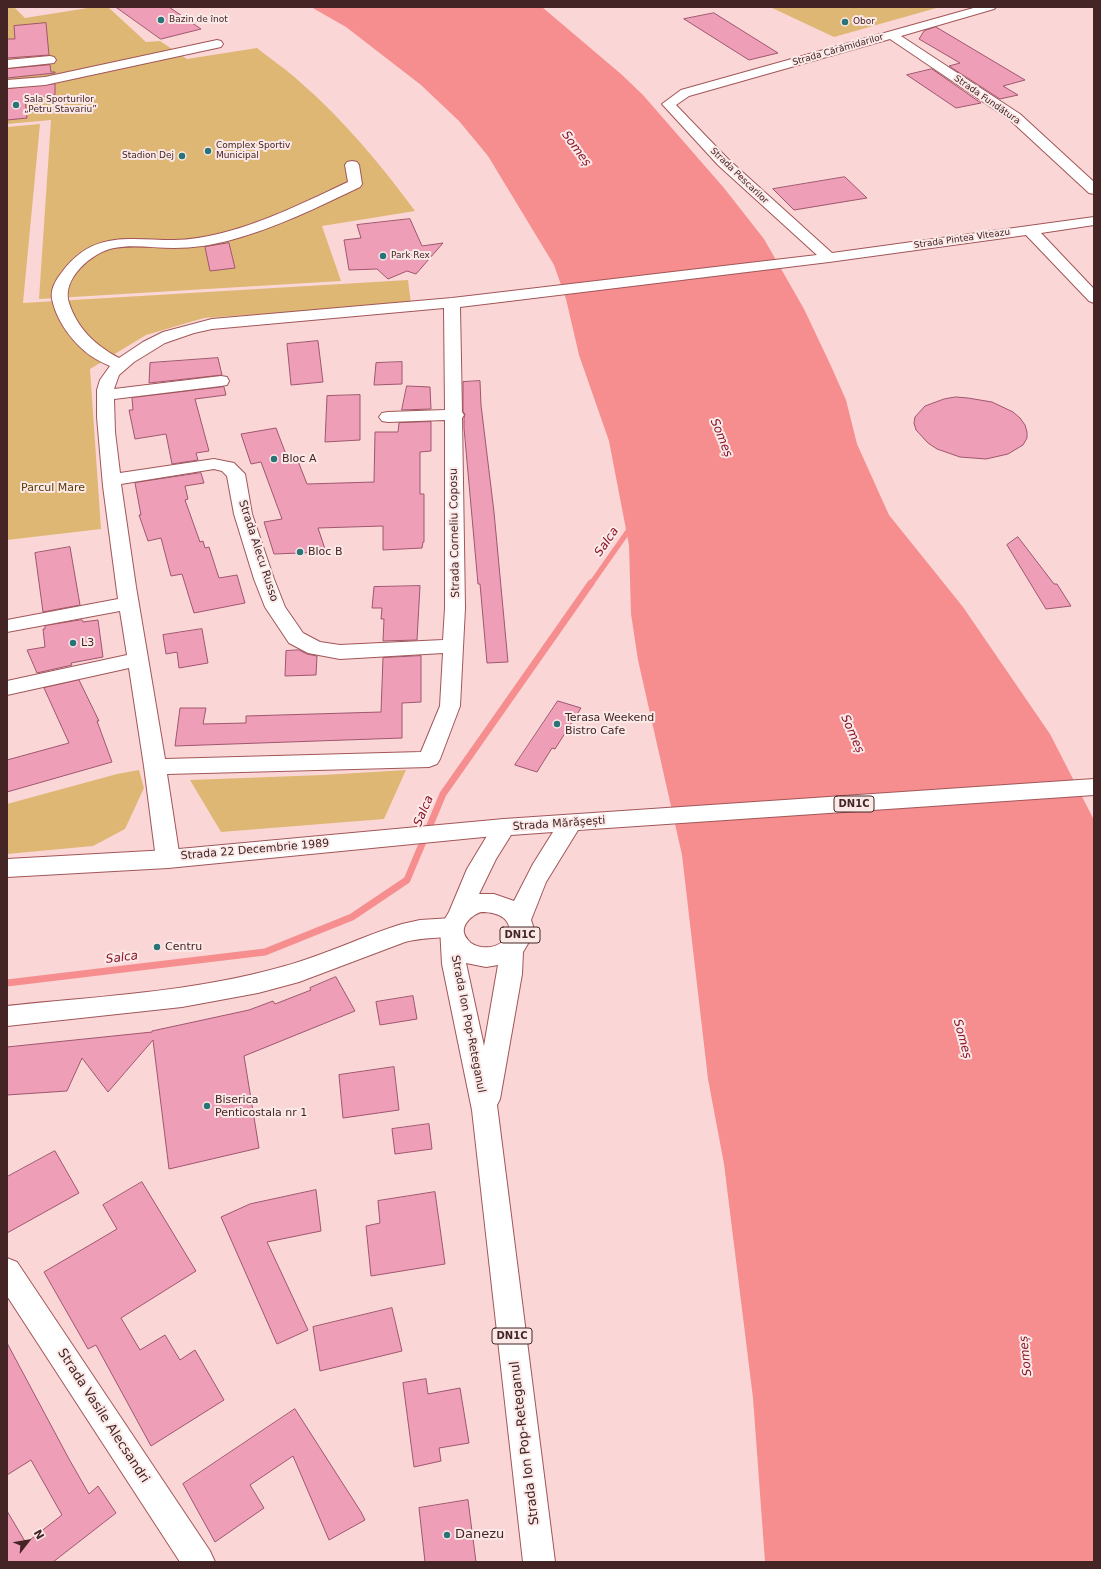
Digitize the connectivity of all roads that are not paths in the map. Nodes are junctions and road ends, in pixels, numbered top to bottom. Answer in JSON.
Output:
{"nodes":[{"id":1,"x":990,"y":7,"type":"edge"},
{"id":2,"x":892,"y":35,"type":"junction"},
{"id":3,"x":217,"y":44,"type":"dead end"},
{"id":4,"x":50,"y":60,"type":"dead end"},
{"id":5,"x":7,"y":64,"type":"edge"},
{"id":6,"x":7,"y":84,"type":"edge"},
{"id":7,"x":685,"y":93,"type":"joint"},
{"id":8,"x":352,"y":165,"type":"dead end"},
{"id":9,"x":1094,"y":190,"type":"edge"},
{"id":10,"x":1094,"y":221,"type":"edge"},
{"id":11,"x":1030,"y":230,"type":"junction"},
{"id":12,"x":830,"y":258,"type":"junction"},
{"id":13,"x":1094,"y":298,"type":"edge"},
{"id":14,"x":452,"y":303,"type":"junction"},
{"id":15,"x":120,"y":365,"type":"junction"},
{"id":16,"x":221,"y":381,"type":"dead end"},
{"id":17,"x":106,"y":395,"type":"junction"},
{"id":18,"x":454,"y":415,"type":"junction"},
{"id":19,"x":388,"y":417,"type":"dead end"},
{"id":20,"x":112,"y":480,"type":"junction"},
{"id":21,"x":128,"y":604,"type":"junction"},
{"id":22,"x":7,"y":626,"type":"edge"},
{"id":23,"x":453,"y":646,"type":"junction"},
{"id":24,"x":136,"y":660,"type":"junction"},
{"id":25,"x":7,"y":688,"type":"edge"},
{"id":26,"x":155,"y":767,"type":"junction"},
{"id":27,"x":1094,"y":787,"type":"edge"},
{"id":28,"x":571,"y":823,"type":"junction"},
{"id":29,"x":504,"y":827,"type":"junction"},
{"id":30,"x":168,"y":859,"type":"junction"},
{"id":31,"x":7,"y":868,"type":"edge"},
{"id":32,"x":519,"y":920,"type":"junction"},
{"id":33,"x":455,"y":926,"type":"junction"},
{"id":34,"x":511,"y":948,"type":"junction"},
{"id":35,"x":7,"y":1016,"type":"edge"},
{"id":36,"x":486,"y":1110,"type":"junction"},
{"id":37,"x":7,"y":1271,"type":"edge"},
{"id":38,"x":199,"y":1562,"type":"edge"},
{"id":39,"x":539,"y":1562,"type":"edge"}],
"edges":[{"from":1,"to":2,"type":"main road","name":"Strada Cărămidarilor"},
{"from":2,"to":7,"type":"main road","name":"Strada Cărămidarilor"},
{"from":2,"to":9,"type":"main road","name":"Strada Fundătura"},
{"from":3,"to":6,"type":"main road"},
{"from":4,"to":5,"type":"main road"},
{"from":7,"to":12,"type":"main road","name":"Strada Pescarilor"},
{"from":8,"to":15,"type":"main road"},
{"from":10,"to":11,"type":"main road","name":"Strada Pintea Viteazu"},
{"from":11,"to":12,"type":"main road","name":"Strada Pintea Viteazu"},
{"from":11,"to":13,"type":"main road"},
{"from":12,"to":14,"type":"main road","name":"Strada Pintea Viteazu"},
{"from":14,"to":15,"type":"main road"},
{"from":14,"to":18,"type":"main road","name":"Strada Corneliu Coposu"},
{"from":15,"to":17,"type":"main road"},
{"from":16,"to":17,"type":"main road"},
{"from":17,"to":20,"type":"main road"},
{"from":18,"to":19,"type":"main road"},
{"from":18,"to":23,"type":"main road","name":"Strada Corneliu Coposu"},
{"from":20,"to":21,"type":"main road"},
{"from":20,"to":23,"type":"main road","name":"Strada Alecu Russo"},
{"from":21,"to":22,"type":"main road"},
{"from":21,"to":24,"type":"main road"},
{"from":23,"to":26,"type":"main road","name":"Strada Corneliu Coposu"},
{"from":24,"to":25,"type":"main road"},
{"from":24,"to":26,"type":"main road"},
{"from":26,"to":30,"type":"main road"},
{"from":27,"to":28,"type":"main road","name":"Strada Mărășești","number":"DN1C"},
{"from":28,"to":29,"type":"main road","name":"Strada Mărășești","number":"DN1C"},
{"from":28,"to":32,"type":"main road","number":"DN1C"},
{"from":29,"to":30,"type":"main road","name":"Strada 22 Decembrie 1989"},
{"from":29,"to":33,"type":"main road","name":"Strada Ion Pop-Reteganul","number":"DN1C"},
{"from":30,"to":31,"type":"main road","name":"Strada 22 Decembrie 1989"},
{"from":32,"to":33,"type":"main road","number":"DN1C"},
{"from":32,"to":34,"type":"main road","number":"DN1C"},
{"from":33,"to":34,"type":"main road","number":"DN1C"},
{"from":33,"to":35,"type":"main road"},
{"from":33,"to":36,"type":"main road","name":"Strada Ion Pop-Reteganul","number":"DN1C"},
{"from":34,"to":36,"type":"main road","name":"Strada Ion Pop-Reteganul","number":"DN1C"},
{"from":36,"to":39,"type":"main road","name":"Strada Ion Pop-Reteganul","number":"DN1C"},
{"from":37,"to":38,"type":"main road","name":"Strada Vasile Alecsandri"}]}
